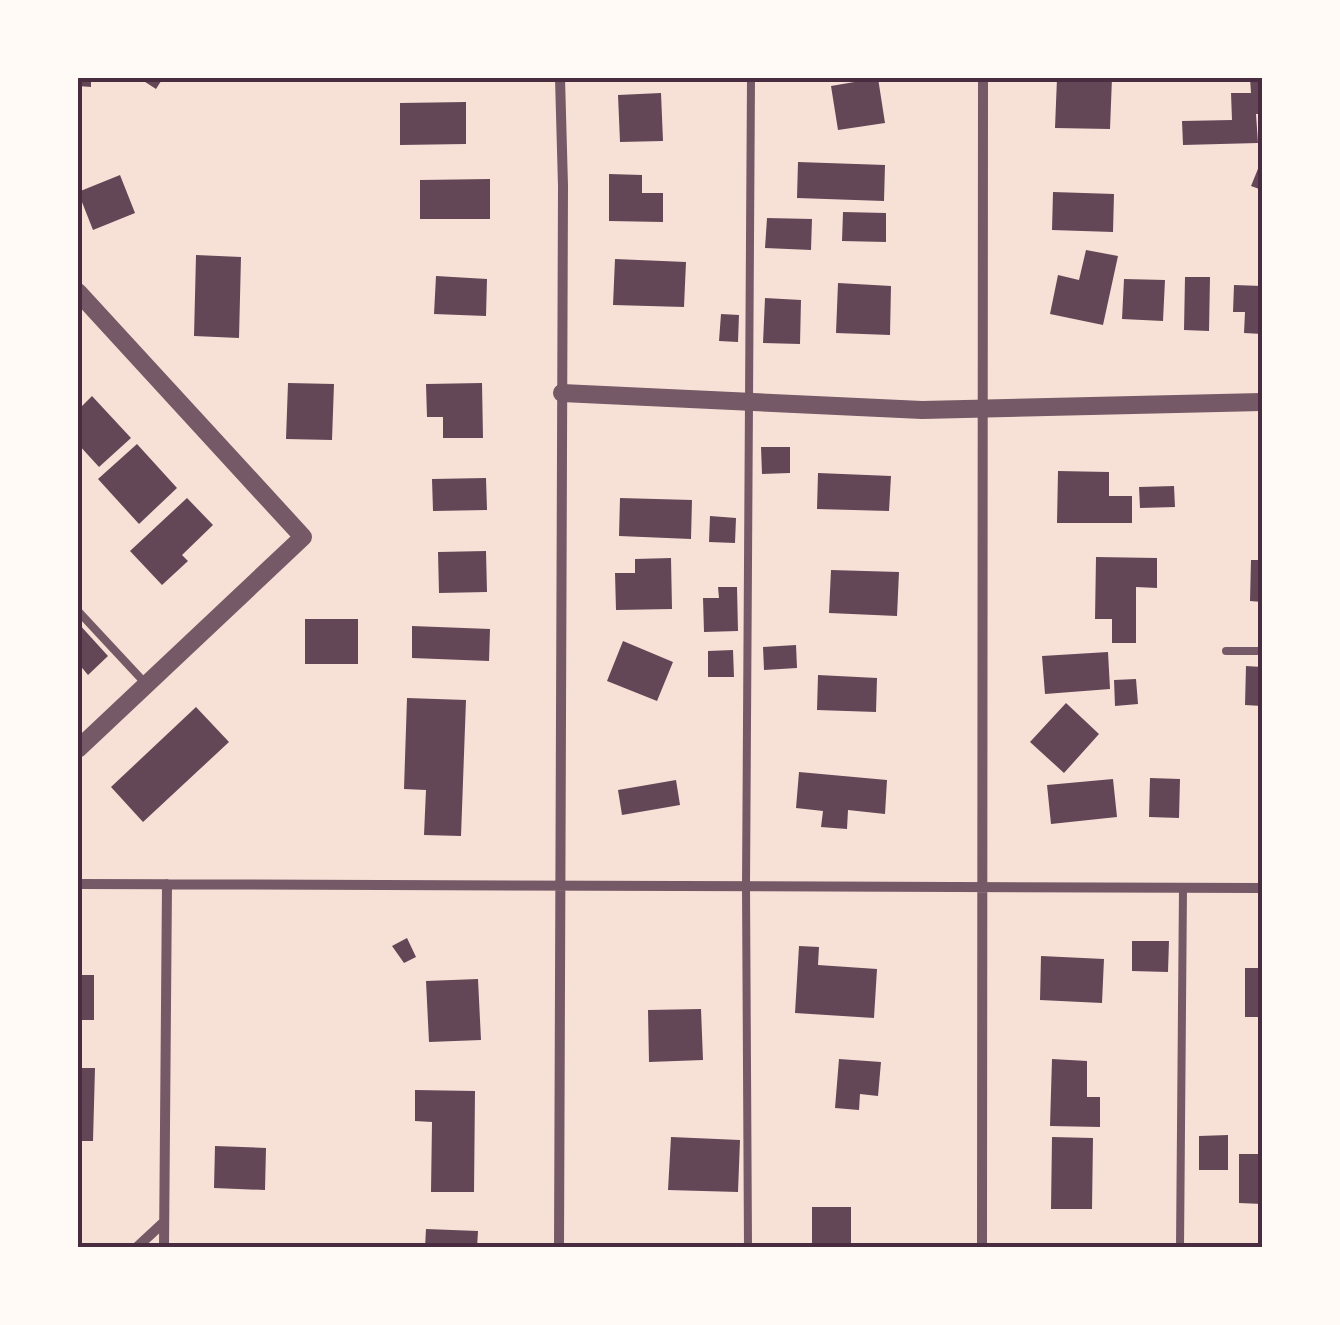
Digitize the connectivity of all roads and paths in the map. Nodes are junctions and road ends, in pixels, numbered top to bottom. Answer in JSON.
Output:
{"nodes":[{"id":1,"x":560,"y":78,"type":"edge"},
{"id":2,"x":751,"y":78,"type":"edge"},
{"id":3,"x":983,"y":78,"type":"edge"},
{"id":4,"x":78,"y":292,"type":"edge"},
{"id":5,"x":562,"y":392,"type":"junction"},
{"id":6,"x":751,"y":402,"type":"junction"},
{"id":7,"x":1262,"y":402,"type":"edge"},
{"id":8,"x":983,"y":410,"type":"junction"},
{"id":9,"x":78,"y":611,"type":"edge"},
{"id":10,"x":1226,"y":651,"type":"dead end"},
{"id":11,"x":1262,"y":651,"type":"edge"},
{"id":12,"x":146,"y":684,"type":"junction"},
{"id":13,"x":78,"y":749,"type":"edge"},
{"id":14,"x":78,"y":884,"type":"edge"},
{"id":15,"x":167,"y":884,"type":"junction"},
{"id":16,"x":560,"y":885,"type":"junction"},
{"id":17,"x":746,"y":886,"type":"junction"},
{"id":18,"x":982,"y":887,"type":"junction"},
{"id":19,"x":1183,"y":888,"type":"junction"},
{"id":20,"x":1262,"y":888,"type":"edge"},
{"id":21,"x":164,"y":1222,"type":"junction"},
{"id":22,"x":136,"y":1248,"type":"edge"},
{"id":23,"x":164,"y":1248,"type":"edge"},
{"id":24,"x":558,"y":1248,"type":"edge"},
{"id":25,"x":748,"y":1248,"type":"edge"},
{"id":26,"x":982,"y":1248,"type":"edge"},
{"id":27,"x":1180,"y":1248,"type":"edge"}],
"edges":[{"from":1,"to":5,"type":"street"},
{"from":2,"to":6,"type":"lane"},
{"from":3,"to":8,"type":"street"},
{"from":4,"to":12,"type":"street"},
{"from":5,"to":6,"type":"street"},
{"from":5,"to":16,"type":"street"},
{"from":6,"to":8,"type":"street"},
{"from":6,"to":17,"type":"lane"},
{"from":7,"to":8,"type":"street"},
{"from":8,"to":18,"type":"street"},
{"from":9,"to":12,"type":"lane"},
{"from":10,"to":11,"type":"lane"},
{"from":12,"to":13,"type":"street"},
{"from":14,"to":15,"type":"street"},
{"from":15,"to":16,"type":"street"},
{"from":15,"to":21,"type":"street"},
{"from":16,"to":17,"type":"street"},
{"from":16,"to":24,"type":"street"},
{"from":17,"to":18,"type":"street"},
{"from":17,"to":25,"type":"lane"},
{"from":18,"to":19,"type":"street"},
{"from":18,"to":26,"type":"street"},
{"from":19,"to":20,"type":"street"},
{"from":19,"to":27,"type":"lane"},
{"from":21,"to":22,"type":"street"},
{"from":21,"to":23,"type":"street"}]}
